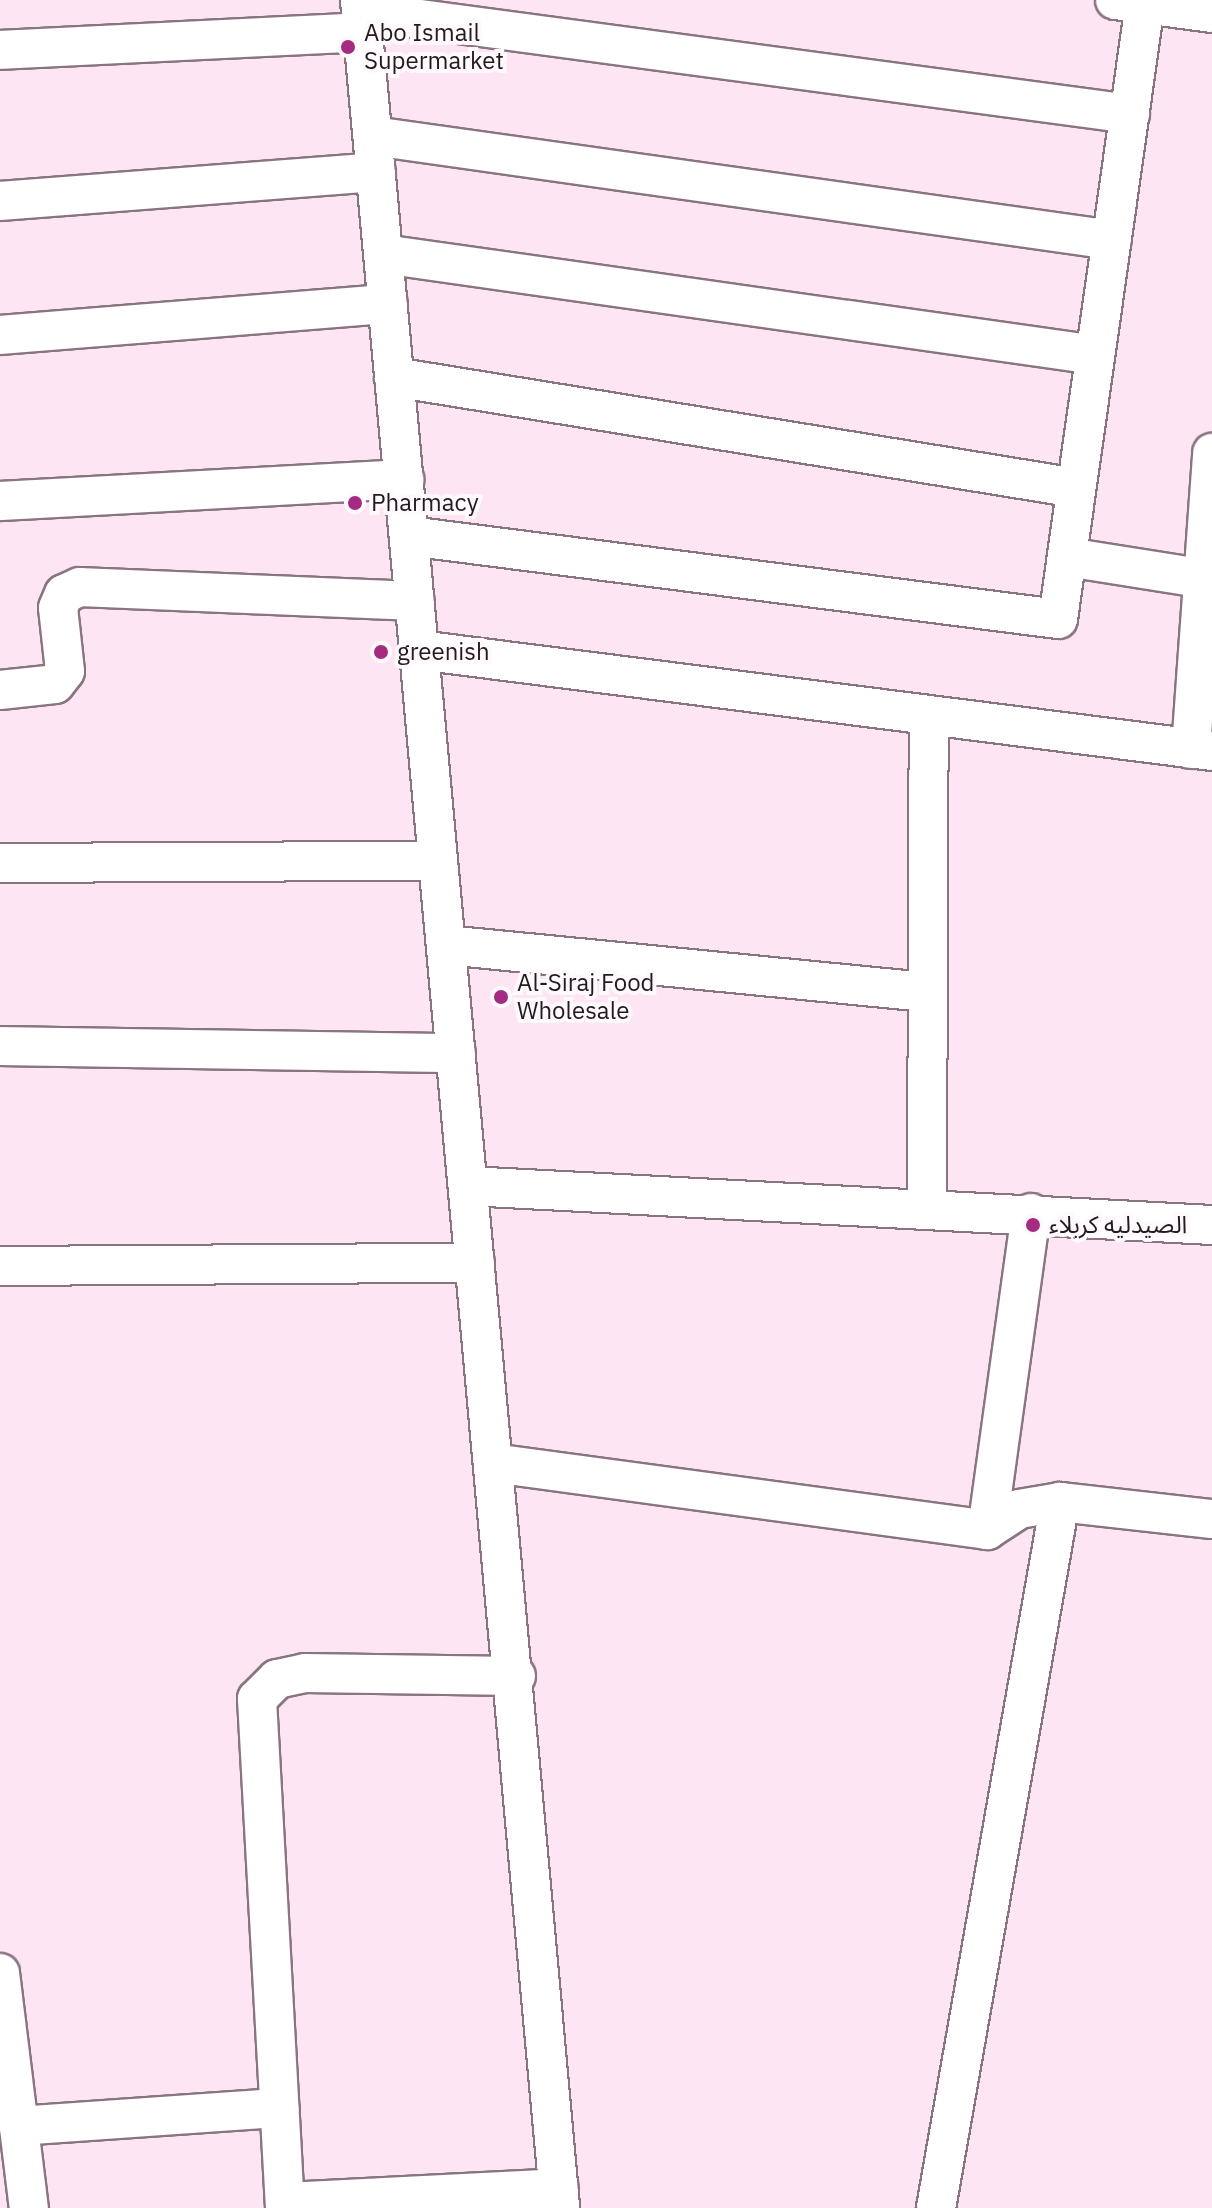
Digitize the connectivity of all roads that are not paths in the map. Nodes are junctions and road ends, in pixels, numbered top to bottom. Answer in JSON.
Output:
{"nodes":[{"id":1,"x":1130,"y":2,"type":"edge"},
{"id":2,"x":1212,"y":13,"type":"edge"},
{"id":3,"x":362,"y":15,"type":"edge"},
{"id":4,"x":0,"y":50,"type":"edge"},
{"id":5,"x":1130,"y":114,"type":"junction"},
{"id":6,"x":374,"y":154,"type":"junction"},
{"id":7,"x":0,"y":201,"type":"edge"},
{"id":8,"x":1112,"y":240,"type":"junction"},
{"id":9,"x":383,"y":254,"type":"junction"},
{"id":10,"x":388,"y":304,"type":"junction"},
{"id":11,"x":0,"y":335,"type":"edge"},
{"id":12,"x":1095,"y":355,"type":"junction"},
{"id":13,"x":394,"y":377,"type":"junction"},
{"id":14,"x":1212,"y":453,"type":"edge"},
{"id":15,"x":404,"y":479,"type":"junction"},
{"id":16,"x":1076,"y":488,"type":"junction"},
{"id":17,"x":0,"y":501,"type":"edge"},
{"id":18,"x":409,"y":536,"type":"junction"},
{"id":19,"x":1067,"y":557,"type":"junction"},
{"id":20,"x":1208,"y":579,"type":"edge"},
{"id":21,"x":415,"y":601,"type":"junction"},
{"id":22,"x":419,"y":650,"type":"junction"},
{"id":23,"x":0,"y":690,"type":"edge"},
{"id":24,"x":929,"y":716,"type":"junction"},
{"id":25,"x":1202,"y":750,"type":"edge"},
{"id":26,"x":438,"y":861,"type":"junction"},
{"id":27,"x":0,"y":863,"type":"edge"},
{"id":28,"x":446,"y":945,"type":"junction"},
{"id":29,"x":928,"y":992,"type":"junction"},
{"id":30,"x":0,"y":1046,"type":"edge"},
{"id":31,"x":456,"y":1053,"type":"junction"},
{"id":32,"x":468,"y":1186,"type":"junction"},
{"id":33,"x":927,"y":1208,"type":"junction"},
{"id":34,"x":1031,"y":1213,"type":"junction"},
{"id":35,"x":1212,"y":1225,"type":"edge"},
{"id":36,"x":475,"y":1263,"type":"junction"},
{"id":37,"x":0,"y":1266,"type":"edge"},
{"id":38,"x":493,"y":1463,"type":"junction"},
{"id":39,"x":1060,"y":1502,"type":"junction"},
{"id":40,"x":1212,"y":1519,"type":"edge"},
{"id":41,"x":987,"y":1530,"type":"junction"},
{"id":42,"x":516,"y":1676,"type":"junction"},
{"id":43,"x":0,"y":1973,"type":"edge"},
{"id":44,"x":279,"y":2108,"type":"junction"},
{"id":45,"x":19,"y":2126,"type":"junction"},
{"id":46,"x":18,"y":2185,"type":"edge"},
{"id":47,"x":560,"y":2198,"type":"edge"},
{"id":48,"x":285,"y":2205,"type":"edge"},
{"id":49,"x":936,"y":2208,"type":"edge"}],
"edges":[{"from":1,"to":2,"type":"street"},
{"from":1,"to":5,"type":"street"},
{"from":3,"to":4,"type":"street"},
{"from":3,"to":5,"type":"street"},
{"from":3,"to":6,"type":"street"},
{"from":5,"to":8,"type":"street"},
{"from":6,"to":7,"type":"street"},
{"from":6,"to":8,"type":"street"},
{"from":6,"to":9,"type":"street"},
{"from":8,"to":12,"type":"street"},
{"from":9,"to":10,"type":"street"},
{"from":9,"to":12,"type":"street"},
{"from":10,"to":11,"type":"street"},
{"from":10,"to":13,"type":"street"},
{"from":12,"to":16,"type":"street"},
{"from":13,"to":15,"type":"street"},
{"from":13,"to":16,"type":"street"},
{"from":14,"to":20,"type":"street"},
{"from":15,"to":17,"type":"street"},
{"from":15,"to":18,"type":"street"},
{"from":16,"to":19,"type":"street"},
{"from":18,"to":19,"type":"street"},
{"from":18,"to":21,"type":"street"},
{"from":19,"to":20,"type":"street"},
{"from":20,"to":25,"type":"street"},
{"from":21,"to":22,"type":"street"},
{"from":21,"to":23,"type":"street"},
{"from":22,"to":24,"type":"street"},
{"from":22,"to":26,"type":"street"},
{"from":24,"to":25,"type":"street"},
{"from":24,"to":29,"type":"street"},
{"from":26,"to":27,"type":"street"},
{"from":26,"to":28,"type":"street"},
{"from":28,"to":29,"type":"street"},
{"from":28,"to":31,"type":"street"},
{"from":29,"to":33,"type":"street"},
{"from":30,"to":31,"type":"street"},
{"from":31,"to":32,"type":"street"},
{"from":32,"to":33,"type":"street"},
{"from":32,"to":36,"type":"street"},
{"from":33,"to":34,"type":"street"},
{"from":34,"to":35,"type":"street"},
{"from":34,"to":41,"type":"street"},
{"from":36,"to":37,"type":"street"},
{"from":36,"to":38,"type":"street"},
{"from":38,"to":41,"type":"street"},
{"from":38,"to":42,"type":"street"},
{"from":39,"to":40,"type":"street"},
{"from":39,"to":41,"type":"street"},
{"from":39,"to":49,"type":"street"},
{"from":42,"to":44,"type":"street"},
{"from":42,"to":47,"type":"street"},
{"from":43,"to":45,"type":"street"},
{"from":44,"to":45,"type":"street"},
{"from":44,"to":48,"type":"street"},
{"from":45,"to":46,"type":"street"},
{"from":47,"to":48,"type":"street"}]}
